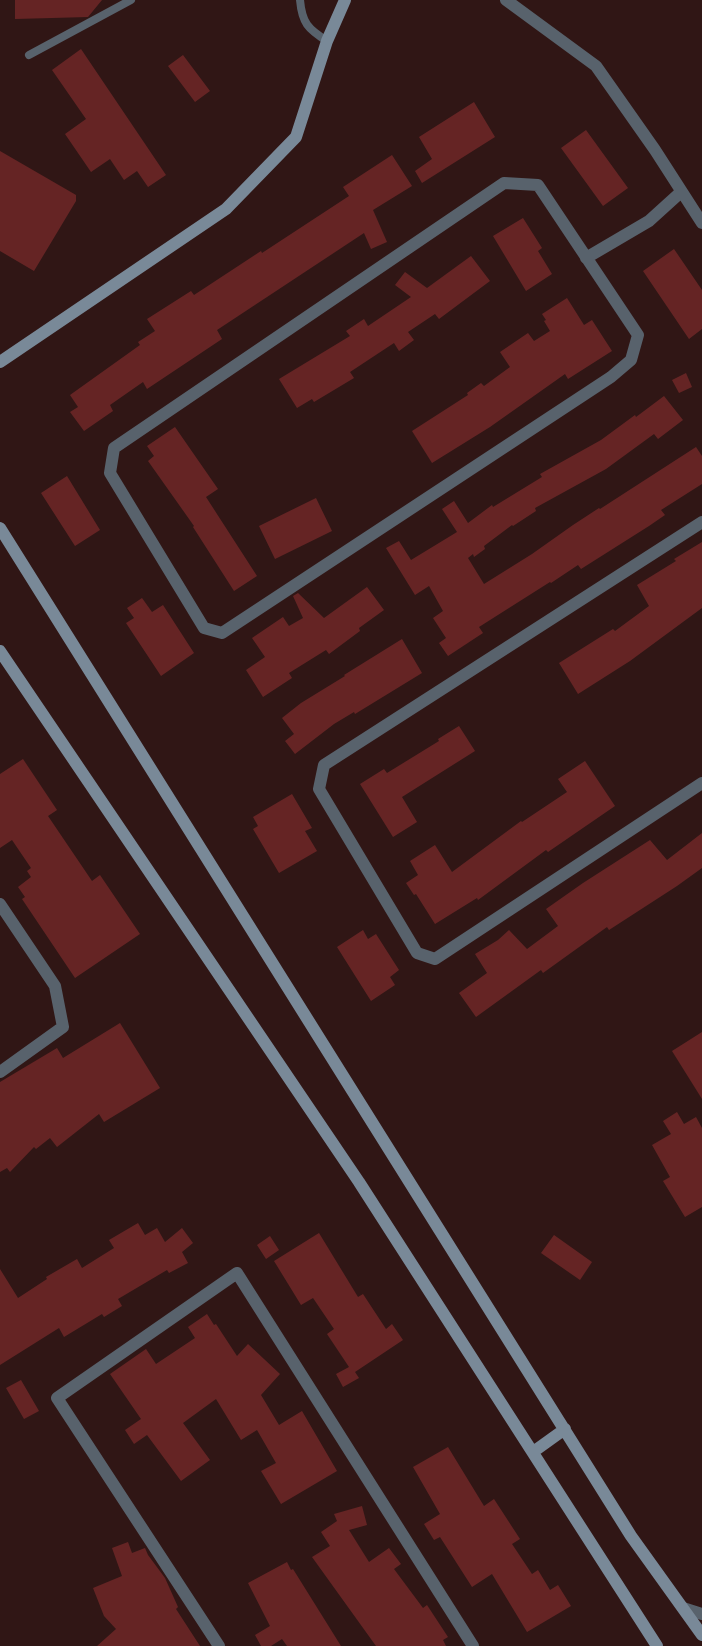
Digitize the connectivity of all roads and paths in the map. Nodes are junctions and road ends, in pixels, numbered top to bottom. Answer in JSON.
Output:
{"nodes":[{"id":1,"x":131,"y":0,"type":"edge"},
{"id":2,"x":300,"y":0,"type":"edge"},
{"id":3,"x":345,"y":0,"type":"edge"},
{"id":4,"x":506,"y":0,"type":"edge"},
{"id":5,"x":327,"y":41,"type":"junction"},
{"id":6,"x":30,"y":55,"type":"dead end"},
{"id":7,"x":681,"y":192,"type":"junction"},
{"id":8,"x":702,"y":223,"type":"edge"},
{"id":9,"x":586,"y":258,"type":"junction"},
{"id":10,"x":0,"y":362,"type":"edge"},
{"id":11,"x":702,"y":522,"type":"edge"},
{"id":12,"x":0,"y":528,"type":"edge"},
{"id":13,"x":0,"y":651,"type":"edge"},
{"id":14,"x":702,"y":783,"type":"edge"},
{"id":15,"x":0,"y":904,"type":"edge"},
{"id":16,"x":0,"y":1072,"type":"edge"},
{"id":17,"x":565,"y":1430,"type":"junction"},
{"id":18,"x":532,"y":1452,"type":"junction"},
{"id":19,"x":683,"y":1608,"type":"junction"},
{"id":20,"x":702,"y":1614,"type":"edge"},
{"id":21,"x":702,"y":1635,"type":"edge"},
{"id":22,"x":219,"y":1646,"type":"edge"},
{"id":23,"x":473,"y":1646,"type":"edge"},
{"id":24,"x":657,"y":1646,"type":"edge"}],
"edges":[{"from":1,"to":6,"type":"lane"},
{"from":2,"to":5,"type":"lane"},
{"from":3,"to":5,"type":"street"},
{"from":4,"to":7,"type":"street"},
{"from":5,"to":10,"type":"street"},
{"from":7,"to":8,"type":"street"},
{"from":7,"to":9,"type":"street"},
{"from":9,"to":9,"type":"street"},
{"from":11,"to":14,"type":"street"},
{"from":12,"to":17,"type":"street"},
{"from":13,"to":18,"type":"street"},
{"from":15,"to":16,"type":"street"},
{"from":17,"to":18,"type":"street"},
{"from":17,"to":19,"type":"street"},
{"from":18,"to":24,"type":"street"},
{"from":19,"to":20,"type":"street"},
{"from":19,"to":21,"type":"street"},
{"from":22,"to":23,"type":"street"}]}
